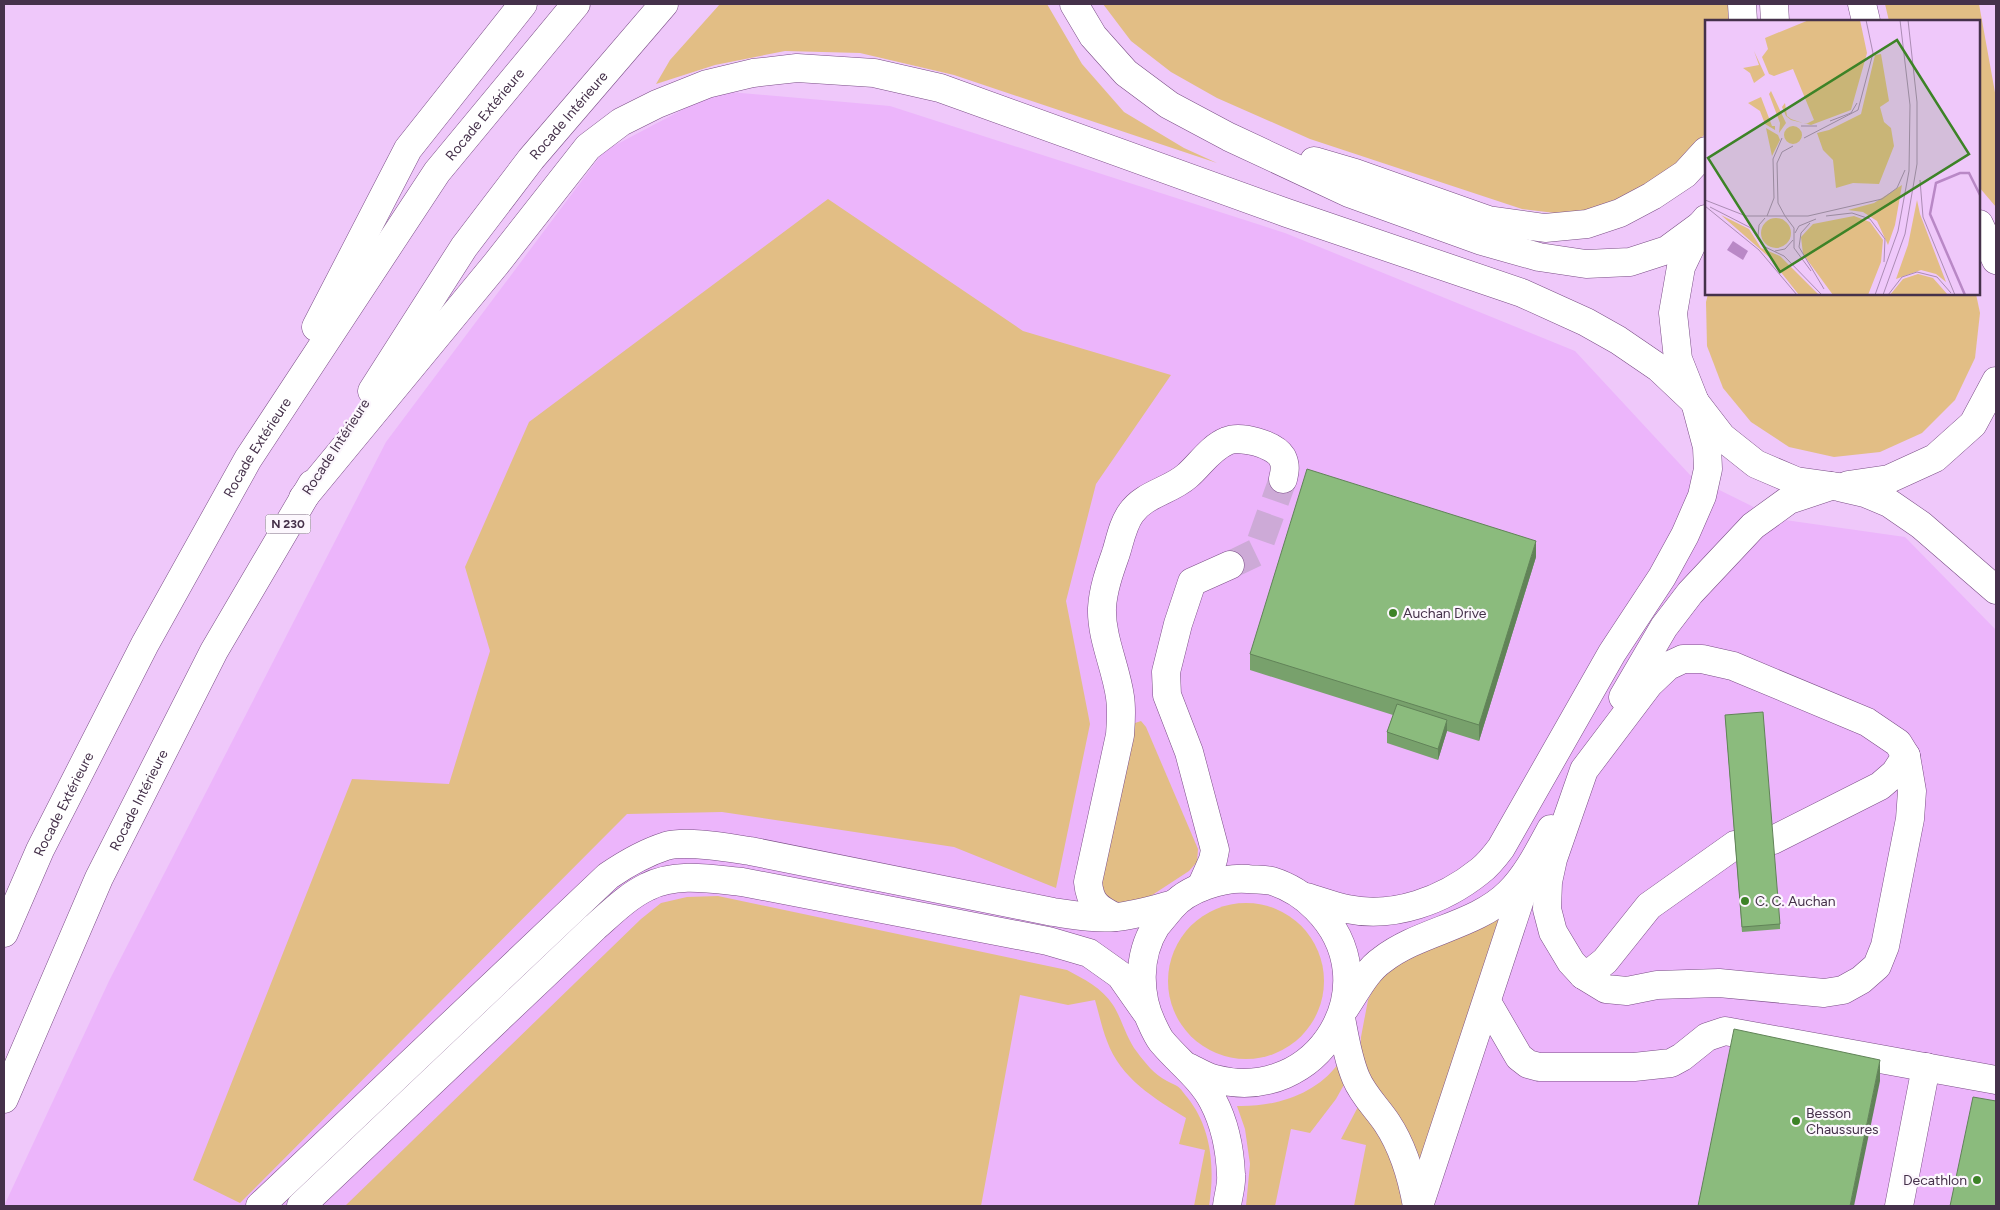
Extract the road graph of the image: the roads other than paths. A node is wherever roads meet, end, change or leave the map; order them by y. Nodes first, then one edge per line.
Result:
1 (523, 4) edge
2 (576, 4) edge
3 (664, 4) edge
4 (1074, 4) edge
5 (1742, 4) edge
6 (1774, 4) edge
7 (1862, 4) edge
8 (1743, 20) edge
9 (1775, 20) edge
10 (1866, 20) edge
11 (1230, 137) junction
12 (1705, 151) edge
13 (1704, 222) edge
14 (1980, 226) edge
15 (1996, 260) edge
16 (1996, 382) edge
17 (1695, 402) junction
18 (248, 458) junction
19 (1283, 479) tunnel mouth
20 (1835, 486) junction
21 (303, 498) junction
22 (1230, 565) tunnel mouth
23 (1996, 590) edge
24 (1906, 756) junction
25 (1584, 770) junction
26 (1530, 866) junction
27 (1201, 886) junction
28 (1304, 896) junction
29 (1174, 904) junction
30 (1115, 917) junction
31 (4, 933) edge
32 (1583, 975) junction
33 (1487, 1002) junction
34 (1146, 1012) junction
35 (1342, 1014) junction
36 (1186, 1066) junction
37 (1926, 1067) junction
38 (1996, 1080) edge
39 (4, 1099) edge
40 (260, 1206) edge
41 (301, 1206) edge
42 (1227, 1206) edge
43 (1418, 1206) edge
44 (1899, 1206) edge

1 - 18 main road
2 - 18 main road, Rocade Extérieure
3 - 21 main road, Rocade Intérieure / N 230
4 - 11 main road
5 - 8 main road
6 - 9 main road
7 - 10 main road
11 - 12 main road
11 - 13 main road
13 - 17 main road
14 - 15 main road
16 - 20 main road
17 - 20 main road
17 - 21 main road
17 - 28 main road
18 - 31 main road, Rocade Extérieure
19 - 30 main road
20 - 23 main road
20 - 25 main road
21 - 39 main road, Rocade Intérieure / N 230
22 - 27 main road
24 - 25 main road
24 - 32 main road
24 - 32 main road
25 - 26 main road
25 - 32 main road
26 - 33 main road
26 - 35 main road
27 - 28 main road
27 - 29 main road
28 - 35 main road
29 - 30 main road
29 - 34 main road
30 - 40 main road
33 - 37 main road
33 - 43 main road
34 - 36 main road
34 - 41 main road
35 - 36 main road
35 - 43 main road
36 - 42 main road
37 - 38 main road
37 - 44 main road

